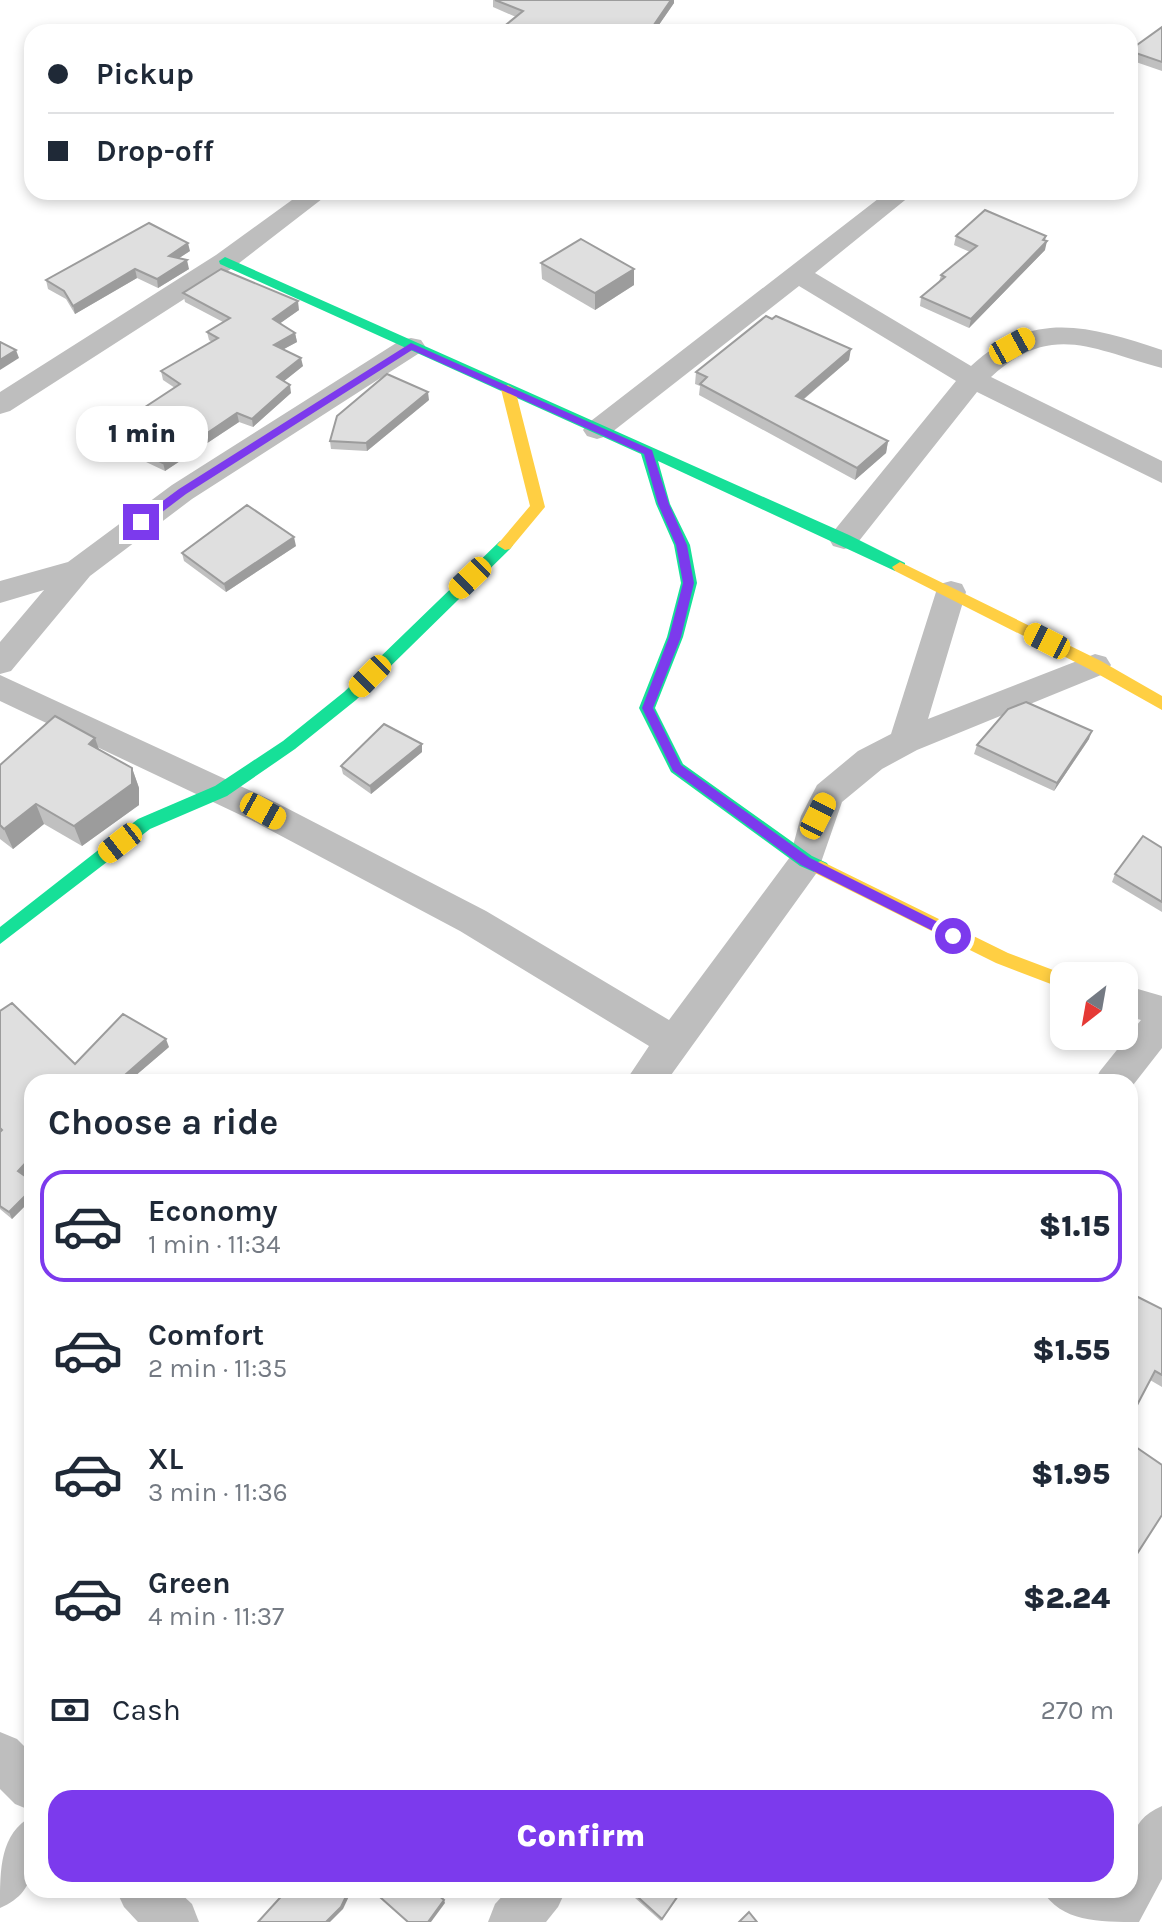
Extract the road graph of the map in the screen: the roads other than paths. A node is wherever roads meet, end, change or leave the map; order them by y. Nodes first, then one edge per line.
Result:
1 (308, 200) edge
2 (893, 200) edge
3 (225, 261) junction
4 (799, 275) junction
5 (411, 346) junction
6 (1162, 359) edge
7 (973, 379) junction
8 (508, 389) junction
9 (0, 405) edge
10 (597, 430) junction
11 (648, 452) junction
12 (1162, 473) edge
13 (844, 539) junction
14 (79, 569) junction
15 (0, 592) edge
16 (951, 592) junction
17 (0, 663) edge
18 (1095, 665) junction
19 (0, 687) edge
20 (1162, 704) edge
21 (905, 741) junction
22 (221, 791) junction
23 (806, 861) junction
24 (0, 937) edge
25 (1050, 977) edge
26 (1138, 1004) edge
27 (1162, 1011) edge
28 (1162, 1021) edge
29 (673, 1041) junction
30 (650, 1074) edge
31 (1119, 1074) edge
32 (0, 1756) edge
33 (24, 1779) edge
34 (1162, 1830) edge
35 (24, 1851) edge
36 (1138, 1872) edge
37 (0, 1883) edge
38 (534, 1898) edge
39 (1078, 1898) edge
40 (1124, 1898) edge
41 (513, 1922) edge
42 (1110, 1922) edge

1 - 3 street
2 - 4 street
3 - 5 street
3 - 9 street
4 - 7 street
4 - 10 street
5 - 8 street
5 - 14 street
6 - 7 street
7 - 12 street
7 - 13 street
8 - 10 street
8 - 22 street
10 - 11 street
11 - 13 street
11 - 23 street
13 - 16 street
14 - 15 street
14 - 17 street
16 - 18 street
16 - 21 street
18 - 20 street
18 - 21 street
19 - 22 street
21 - 23 street
22 - 24 street
22 - 29 street
23 - 25 street
23 - 29 street
26 - 27 street
28 - 31 street
29 - 30 street
32 - 33 street
34 - 36 street
35 - 37 street
38 - 41 street
39 - 42 street
40 - 42 street

